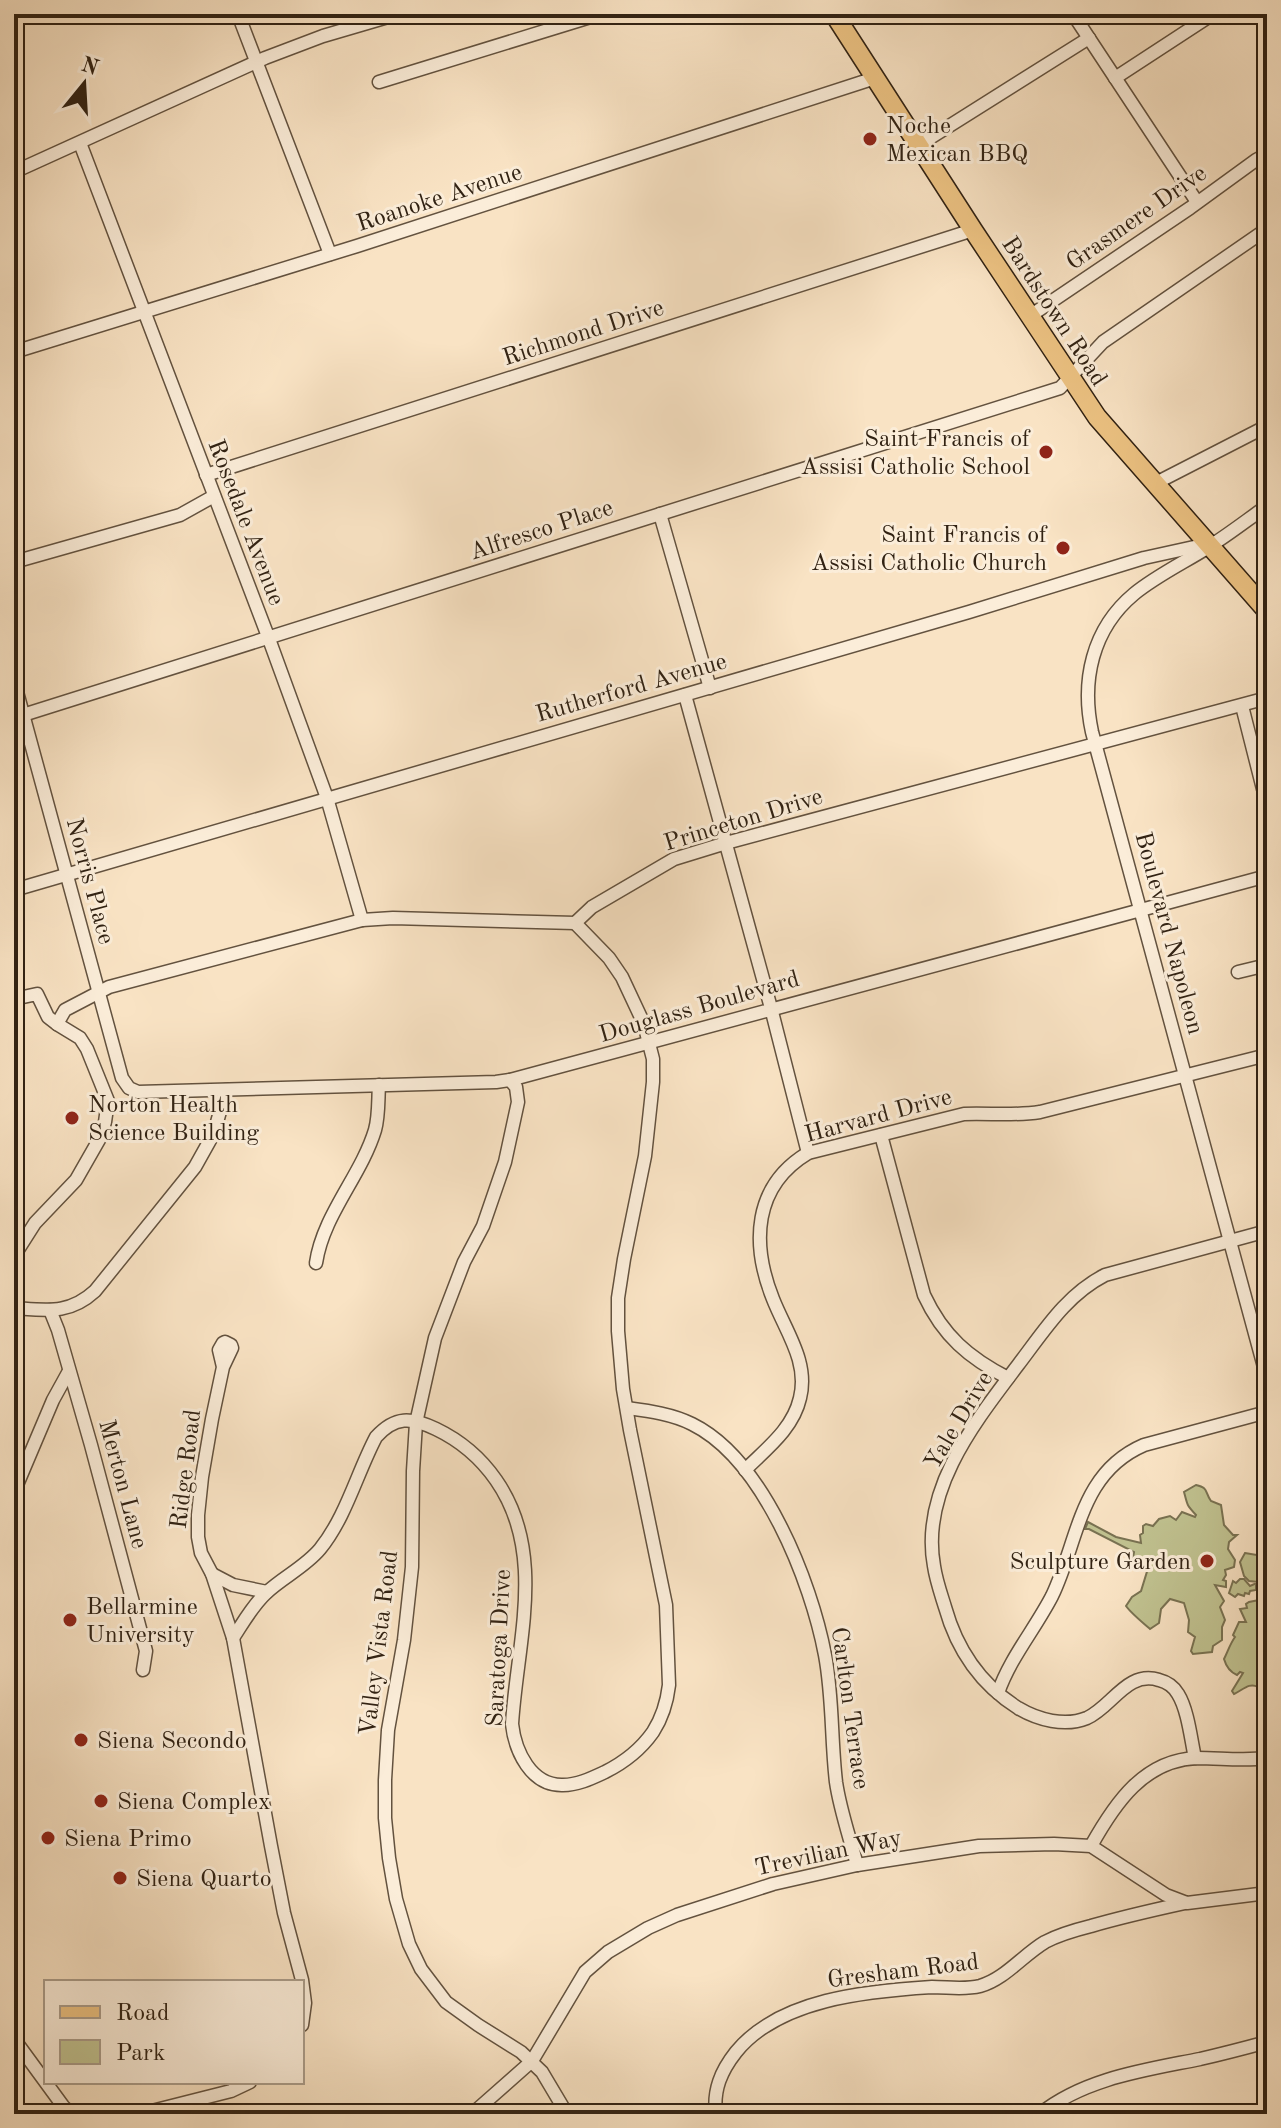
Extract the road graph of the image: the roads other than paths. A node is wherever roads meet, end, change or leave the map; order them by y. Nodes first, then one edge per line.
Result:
1 (238, 14) edge
2 (398, 14) edge
3 (600, 14) edge
4 (834, 14) edge
5 (1073, 14) edge
6 (1213, 14) edge
7 (1089, 38) junction
8 (256, 62) junction
9 (875, 78) junction
10 (1115, 78) junction
11 (379, 82) dead end
12 (80, 143) junction
13 (919, 145) junction
14 (1267, 154) edge
15 (14, 172) edge
16 (1197, 202) junction
17 (1267, 229) edge
18 (973, 230) junction
19 (330, 254) junction
20 (143, 311) junction
21 (1030, 316) junction
22 (14, 352) edge
23 (1070, 378) junction
24 (1267, 426) edge
25 (206, 475) junction
26 (1154, 484) junction
27 (214, 496) junction
28 (1267, 506) edge
29 (660, 514) junction
30 (1209, 547) junction
31 (14, 562) edge
32 (1267, 611) edge
33 (269, 639) junction
34 (14, 681) edge
35 (710, 688) junction
36 (685, 695) junction
37 (1267, 698) edge
38 (1242, 706) junction
39 (23, 715) junction
40 (1096, 745) junction
41 (1263, 789) dead end
42 (327, 798) junction
43 (726, 843) junction
44 (66, 874) junction
45 (1267, 876) edge
46 (14, 890) edge
47 (1140, 909) junction
48 (362, 920) junction
49 (575, 923) junction
50 (1267, 965) edge
51 (1238, 972) dead end
52 (99, 992) junction
53 (14, 999) edge
54 (771, 1008) junction
55 (57, 1024) junction
56 (650, 1044) junction
57 (1267, 1055) edge
58 (1186, 1076) junction
59 (510, 1080) junction
60 (379, 1085) junction
61 (132, 1089) joint
62 (226, 1090) junction
63 (881, 1135) junction
64 (808, 1153) junction
65 (1267, 1231) edge
66 (1230, 1241) junction
67 (14, 1256) edge
68 (316, 1263) dead end
69 (14, 1308) edge
70 (50, 1310) junction
71 (223, 1367) dead end
72 (69, 1371) junction
73 (1008, 1378) junction
74 (1267, 1378) edge
75 (627, 1408) junction
76 (1267, 1412) edge
77 (416, 1423) junction
78 (745, 1470) junction
79 (14, 1489) edge
80 (212, 1574) junction
81 (267, 1592) junction
82 (233, 1638) junction
83 (143, 1670) dead end
84 (998, 1693) junction
85 (1195, 1758) junction
86 (1267, 1758) edge
87 (1091, 1846) junction
88 (857, 1865) junction
89 (1267, 1893) edge
90 (1187, 1903) junction
91 (302, 1980) edge
92 (14, 2039) edge
93 (1267, 2042) edge
94 (532, 2061) junction
95 (44, 2081) edge
96 (46, 2084) edge
97 (246, 2084) edge
98 (71, 2114) edge
99 (140, 2114) edge
100 (472, 2114) edge
101 (567, 2114) edge
102 (716, 2114) edge
103 (1040, 2114) edge

1 - 8 street
2 - 8 street
3 - 11 street
4 - 9 main road, Bardstown Road
5 - 7 street
6 - 10 street
7 - 10 street
7 - 13 street
8 - 12 street
8 - 19 street
9 - 13 main road, Bardstown Road
9 - 19 street, Roanoke Avenue
10 - 16 street
12 - 15 street
12 - 20 street, Rosedale Avenue
13 - 18 main road, Bardstown Road
14 - 16 street, Grasmere Drive
16 - 21 street, Grasmere Drive
17 - 23 street
18 - 21 main road, Bardstown Road
18 - 25 street, Richmond Drive
19 - 20 street, Roanoke Avenue
20 - 22 street, Roanoke Avenue
20 - 25 street, Rosedale Avenue
21 - 23 main road, Bardstown Road
23 - 26 main road, Bardstown Road
23 - 29 street, Alfresco Place
24 - 26 street
25 - 27 street, Rosedale Avenue
26 - 30 main road, Bardstown Road
27 - 31 street
27 - 33 street, Rosedale Avenue
28 - 30 street, Boulevard Napoleon
29 - 33 street, Alfresco Place
29 - 35 street
30 - 32 main road, Bardstown Road
30 - 35 street, Rutherford Avenue
30 - 40 street, Boulevard Napoleon
33 - 39 street, Alfresco Place
33 - 42 street, Rosedale Avenue
34 - 39 street, Norris Place
35 - 36 street, Rutherford Avenue
36 - 42 street, Rutherford Avenue
36 - 43 street
37 - 38 street, Princeton Drive
38 - 40 street, Princeton Drive
38 - 41 street
39 - 44 street, Norris Place
40 - 43 street, Princeton Drive
40 - 47 street, Boulevard Napoleon
42 - 44 street, Rutherford Avenue
42 - 48 street, Rosedale Avenue
43 - 49 street, Princeton Drive
43 - 54 street
44 - 46 street, Rutherford Avenue
44 - 52 street, Norris Place
45 - 47 street, Douglass Boulevard
47 - 54 street, Douglass Boulevard
47 - 58 street, Boulevard Napoleon
48 - 49 street
48 - 52 street
49 - 56 street, Saratoga Drive
50 - 51 street
52 - 55 street
52 - 61 street, Norris Place
53 - 55 street
54 - 56 street, Douglass Boulevard
54 - 64 street
55 - 67 street
56 - 59 street, Douglass Boulevard
56 - 75 street, Saratoga Drive
57 - 58 street, Harvard Drive
58 - 63 street, Harvard Drive
58 - 66 street, Boulevard Napoleon
59 - 60 street, Douglass Boulevard
59 - 77 street, Valley Vista Road
60 - 62 street, Douglass Boulevard
60 - 68 street
61 - 62 street, Douglass Boulevard
62 - 70 street
63 - 64 street, Harvard Drive
63 - 73 street
64 - 78 street, Harvard Drive
65 - 66 street, Yale Drive
66 - 73 street, Yale Drive
66 - 74 street, Boulevard Napoleon
69 - 70 street
70 - 72 street, Merton Lane
71 - 80 street, Ridge Road
72 - 79 street
72 - 83 street, Merton Lane
73 - 84 street, Yale Drive
75 - 77 street, Saratoga Drive
75 - 78 street, Carlton Terrace
76 - 84 street
77 - 81 street
77 - 94 street, Valley Vista Road
78 - 88 street, Carlton Terrace
80 - 81 street
80 - 82 street, Ridge Road
81 - 82 street
82 - 91 street
84 - 85 street, Yale Drive
85 - 86 street
85 - 87 street
87 - 88 street, Trevilian Way
87 - 90 street
88 - 94 street, Trevilian Way
89 - 90 street
90 - 102 street, Gresham Road
92 - 95 street
93 - 103 street
94 - 100 street, Trevilian Way
94 - 101 street, Valley Vista Road
96 - 98 street
97 - 99 street

